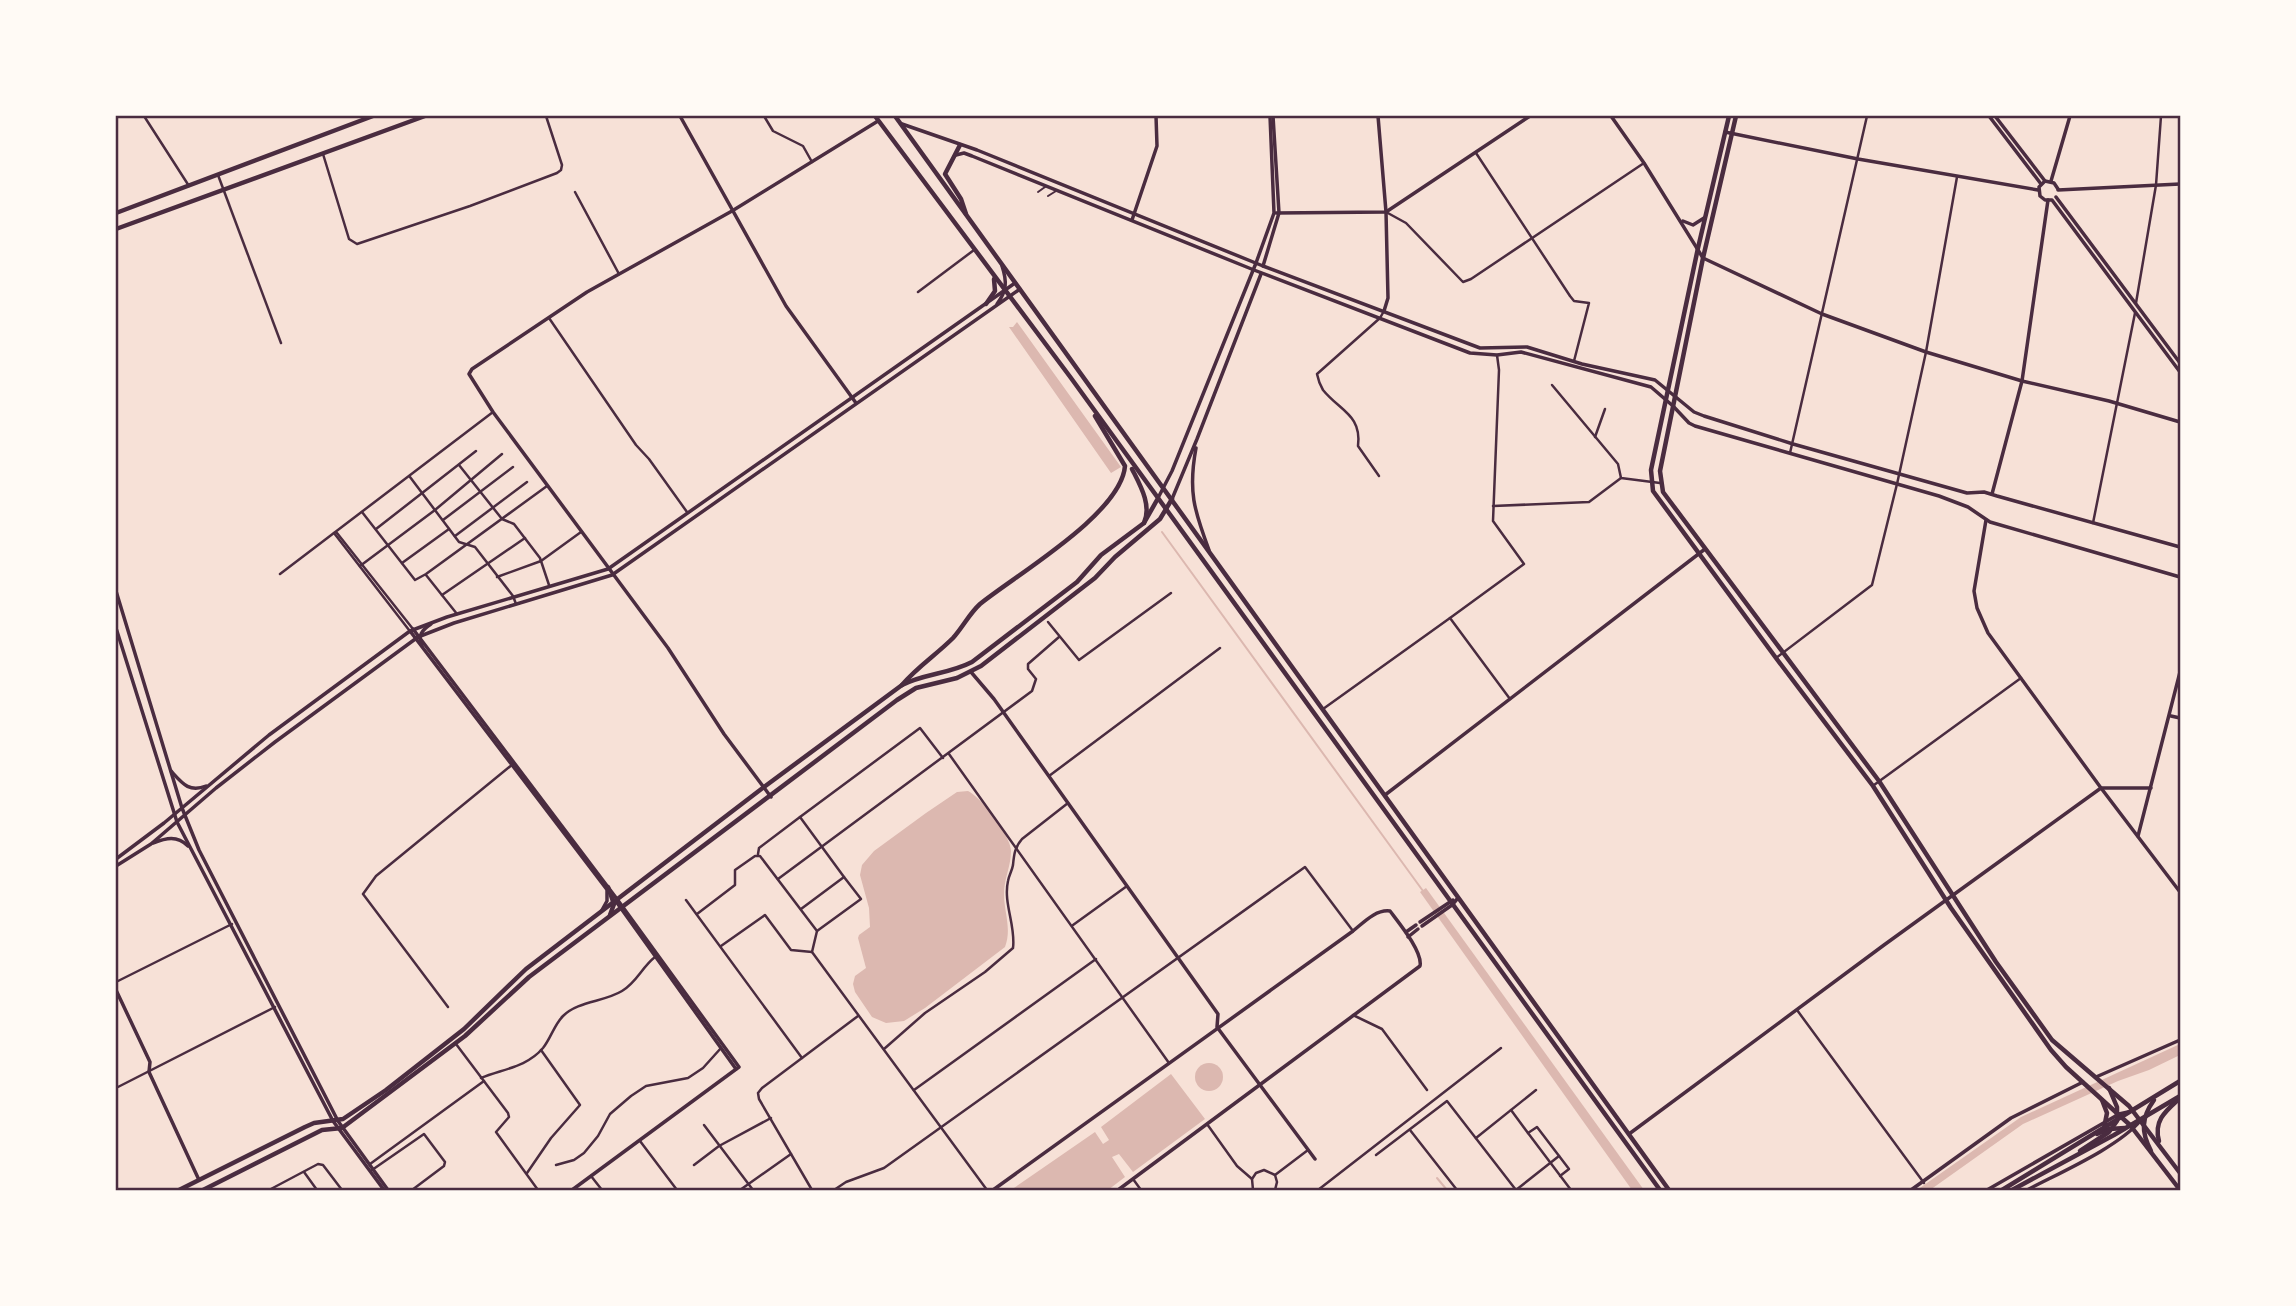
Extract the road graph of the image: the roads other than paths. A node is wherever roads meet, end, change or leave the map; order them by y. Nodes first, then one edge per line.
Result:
1 (144, 116) edge
2 (373, 116) edge
3 (425, 116) edge
4 (546, 116) edge
5 (680, 116) edge
6 (764, 116) edge
7 (895, 116) edge
8 (1156, 116) edge
9 (1272, 116) edge
10 (1378, 116) edge
11 (1530, 116) edge
12 (1611, 116) edge
13 (1729, 116) edge
14 (1736, 116) edge
15 (1867, 116) edge
16 (1989, 116) edge
17 (1995, 116) edge
18 (2070, 116) edge
19 (2161, 116) edge
20 (877, 118) edge
21 (901, 124) junction
22 (1725, 132) junction
23 (1732, 133) junction
24 (960, 145) junction
25 (1475, 152) junction
26 (323, 153) junction
27 (956, 155) junction
28 (1858, 159) junction
29 (812, 162) junction
30 (1644, 163) junction
31 (218, 175) junction
32 (1957, 177) junction
33 (2051, 181) junction
34 (2043, 183) junction
35 (2180, 184) edge
36 (2157, 185) junction
37 (189, 186) junction
38 (1045, 186) junction
39 (223, 189) junction
40 (2038, 190) junction
41 (2058, 190) junction
42 (1056, 191) junction
43 (575, 192) dead end
44 (1038, 192) dead end
45 (1048, 196) dead end
46 (2052, 199) junction
47 (732, 211) junction
48 (1385, 212) junction
49 (116, 213) edge
50 (1277, 213) junction
51 (966, 214) junction
52 (1134, 214) junction
53 (1705, 217) junction
54 (1681, 219) junction
55 (1132, 220) junction
56 (116, 229) edge
57 (1532, 238) junction
58 (1698, 248) junction
59 (976, 250) junction
60 (1703, 258) junction
61 (1256, 263) junction
62 (1002, 265) junction
63 (1263, 266) junction
64 (1254, 270) junction
65 (992, 272) junction
66 (1261, 273) junction
67 (619, 274) junction
68 (1015, 283) junction
69 (1020, 289) junction
70 (1005, 290) junction
71 (918, 292) dead end
72 (1010, 296) junction
73 (2137, 303) junction
74 (986, 304) junction
75 (990, 310) junction
76 (1384, 311) junction
77 (2135, 311) junction
78 (1822, 314) junction
79 (549, 318) junction
80 (1380, 318) junction
81 (281, 343) dead end
82 (1926, 352) junction
83 (1497, 355) junction
84 (1574, 360) junction
85 (2180, 363) edge
86 (2180, 372) edge
87 (2022, 381) junction
88 (1552, 385) dead end
89 (1668, 390) junction
90 (1676, 396) junction
91 (852, 397) junction
92 (1667, 400) junction
93 (856, 403) junction
94 (2116, 403) junction
95 (1673, 405) junction
96 (1092, 408) junction
97 (1605, 410) dead end
98 (494, 412) junction
99 (2180, 422) edge
100 (1595, 437) junction
101 (1198, 439) junction
102 (1793, 444) junction
103 (476, 451) dead end
104 (1790, 453) junction
105 (502, 454) dead end
106 (1126, 455) junction
107 (459, 465) junction
108 (513, 467) dead end
109 (1899, 474) junction
110 (409, 476) junction
111 (1379, 476) dead end
112 (470, 478) junction
113 (1621, 478) junction
114 (527, 482) dead end
115 (1651, 483) junction
116 (1660, 483) junction
117 (1897, 484) junction
118 (547, 486) junction
119 (1163, 488) junction
120 (480, 492) junction
121 (423, 494) junction
122 (1992, 494) junction
123 (1172, 499) junction
124 (1157, 500) junction
125 (1493, 506) junction
126 (493, 508) junction
127 (435, 510) junction
128 (1166, 511) junction
129 (362, 512) junction
130 (688, 513) junction
131 (502, 519) junction
132 (443, 520) junction
133 (1986, 520) junction
134 (1144, 523) junction
135 (2093, 523) junction
136 (376, 529) junction
137 (449, 529) junction
138 (335, 532) junction
139 (581, 532) junction
140 (455, 536) junction
141 (525, 538) junction
142 (387, 545) junction
143 (466, 545) junction
144 (2180, 547) edge
145 (1705, 549) junction
146 (1209, 551) junction
147 (1699, 554) junction
148 (541, 561) junction
149 (402, 563) junction
150 (361, 565) junction
151 (488, 565) junction
152 (608, 569) junction
153 (280, 574) dead end
154 (426, 575) junction
155 (612, 575) junction
156 (2180, 576) edge
157 (497, 577) junction
158 (549, 586) junction
159 (116, 591) edge
160 (1171, 593) dead end
161 (442, 595) junction
162 (513, 597) junction
163 (516, 604) junction
164 (457, 614) junction
165 (1450, 618) junction
166 (439, 619) junction
167 (1048, 622) dead end
168 (116, 628) edge
169 (411, 630) junction
170 (435, 630) junction
171 (418, 637) junction
172 (1059, 637) junction
173 (423, 645) junction
174 (1220, 648) dead end
175 (1783, 653) junction
176 (1776, 658) junction
177 (971, 672) junction
178 (2180, 672) edge
179 (2021, 678) junction
180 (902, 685) junction
181 (1510, 699) junction
182 (1323, 709) junction
183 (1004, 713) junction
184 (2171, 716) junction
185 (2180, 718) edge
186 (949, 754) junction
187 (943, 758) junction
188 (514, 764) junction
189 (169, 768) junction
190 (1049, 776) junction
191 (1879, 782) junction
192 (206, 786) junction
193 (1873, 786) junction
194 (764, 787) junction
195 (2101, 788) junction
196 (2151, 788) junction
197 (1384, 795) junction
198 (771, 797) junction
199 (1068, 803) junction
200 (182, 808) junction
201 (174, 815) junction
202 (185, 816) junction
203 (800, 817) junction
204 (177, 822) junction
205 (2138, 836) junction
206 (151, 844) junction
207 (1016, 846) junction
208 (822, 847) junction
209 (193, 853) junction
210 (758, 855) junction
211 (116, 859) edge
212 (116, 866) edge
213 (844, 877) junction
214 (778, 879) junction
215 (1127, 886) junction
216 (607, 888) junction
217 (2180, 891) edge
218 (1952, 895) junction
219 (1458, 898) junction
220 (615, 900) junction
221 (686, 900) dead end
222 (1946, 900) junction
223 (1451, 903) junction
224 (622, 908) junction
225 (801, 909) junction
226 (602, 911) junction
227 (697, 914) junction
228 (607, 919) junction
229 (233, 924) junction
230 (1072, 926) junction
231 (817, 931) junction
232 (1353, 931) junction
233 (1406, 935) junction
234 (721, 946) junction
235 (812, 952) junction
236 (657, 956) junction
237 (1178, 957) junction
238 (1096, 959) junction
239 (116, 982) edge
240 (116, 990) edge
241 (1122, 997) junction
242 (448, 1006) dead end
243 (276, 1007) junction
244 (1797, 1010) junction
245 (1353, 1015) junction
246 (859, 1016) junction
247 (1217, 1027) junction
248 (2180, 1040) edge
249 (455, 1043) junction
250 (722, 1047) junction
251 (1501, 1048) dead end
252 (884, 1049) junction
253 (541, 1050) junction
254 (802, 1058) junction
255 (1168, 1063) junction
256 (149, 1072) junction
257 (2097, 1078) junction
258 (482, 1080) junction
259 (2180, 1081) edge
260 (2084, 1084) junction
261 (1259, 1086) junction
262 (116, 1088) edge
263 (2109, 1088) junction
264 (914, 1090) junction
265 (1427, 1090) dead end
266 (1536, 1090) dead end
267 (2160, 1094) junction
268 (2100, 1096) junction
269 (2180, 1097) edge
270 (1511, 1110) junction
271 (2133, 1111) junction
272 (2120, 1115) junction
273 (771, 1118) junction
274 (2142, 1120) junction
275 (336, 1121) junction
276 (2107, 1121) junction
277 (2117, 1121) junction
278 (1207, 1124) junction
279 (704, 1125) dead end
280 (2130, 1127) junction
281 (941, 1128) junction
282 (340, 1129) junction
283 (2112, 1129) junction
284 (1410, 1130) junction
285 (1528, 1133) junction
286 (1629, 1134) junction
287 (2144, 1134) junction
288 (2095, 1135) junction
289 (1476, 1138) junction
290 (640, 1141) junction
291 (719, 1146) junction
292 (2162, 1148) junction
293 (1308, 1150) junction
294 (2151, 1152) junction
295 (791, 1154) junction
296 (1376, 1155) dead end
297 (1559, 1156) junction
298 (2074, 1156) junction
299 (1315, 1159) dead end
300 (1551, 1163) junction
301 (369, 1165) junction
302 (556, 1165) dead end
303 (694, 1165) dead end
304 (372, 1170) junction
305 (2040, 1171) junction
306 (304, 1172) junction
307 (2180, 1173) edge
308 (526, 1174) junction
309 (1275, 1175) junction
310 (591, 1176) junction
311 (1560, 1176) junction
312 (1252, 1179) junction
313 (199, 1180) junction
314 (1133, 1180) junction
315 (1924, 1182) junction
316 (749, 1184) junction
317 (203, 1190) edge
318 (2180, 1190) edge
319 (179, 1191) edge
320 (269, 1191) edge
321 (317, 1191) edge
322 (342, 1191) edge
323 (386, 1191) edge
324 (412, 1191) edge
325 (538, 1191) edge
326 (572, 1191) edge
327 (602, 1191) edge
328 (677, 1191) edge
329 (740, 1191) edge
330 (754, 1191) edge
331 (813, 1191) edge
332 (834, 1191) edge
333 (987, 1191) edge
334 (993, 1191) edge
335 (1118, 1191) edge
336 (1142, 1191) edge
337 (1253, 1191) edge
338 (1275, 1191) edge
339 (1318, 1191) edge
340 (1457, 1191) edge
341 (1516, 1191) edge
342 (1571, 1191) edge
343 (1660, 1191) edge
344 (1669, 1191) edge
345 (1912, 1191) edge
346 (1987, 1191) edge
347 (2001, 1191) edge
348 (2011, 1191) edge
349 (2027, 1191) edge

1 - 37 street
2 - 31 main road
3 - 26 main road
4 - 26 street
5 - 47 street
6 - 29 street
7 - 21 main road
8 - 52 street
9 - 50 street
10 - 48 street
11 - 25 street
12 - 30 street
13 - 22 main road
14 - 23 main road
15 - 28 street
16 - 34 street
17 - 34 street
18 - 33 street
19 - 36 street
20 - 29 street
20 - 59 main road
21 - 24 street
21 - 51 main road
22 - 23 street
22 - 53 main road
23 - 28 street
23 - 60 main road
24 - 27 main road
24 - 52 street
25 - 48 street
25 - 57 street
26 - 39 main road
27 - 38 street
27 - 51 main road
28 - 32 street
28 - 78 street
29 - 47 street
30 - 54 street
30 - 57 street
31 - 37 main road
31 - 39 street
32 - 40 street
32 - 82 street
33 - 34 street
33 - 41 street
34 - 40 street
35 - 36 street
36 - 41 street
36 - 73 street
37 - 49 main road
38 - 42 street
38 - 44 lane
39 - 56 main road
39 - 81 street
40 - 46 street
41 - 46 street
42 - 45 lane
42 - 55 street
43 - 67 street
46 - 73 street
46 - 77 street
46 - 87 street
47 - 67 street
47 - 91 street
48 - 50 street
48 - 57 street
48 - 76 street
50 - 61 street
50 - 63 street
51 - 62 main road
52 - 55 street
52 - 61 street
53 - 54 street
53 - 58 main road
54 - 58 street
55 - 64 street
57 - 84 street
58 - 60 street
58 - 89 main road
59 - 65 main road
59 - 71 street
60 - 78 street
60 - 90 main road
61 - 63 street
61 - 64 street
62 - 68 main road
62 - 70 street
63 - 66 street
63 - 76 street
64 - 66 street
64 - 119 street
65 - 70 main road
65 - 74 main road
66 - 80 street
66 - 101 street
67 - 79 street
68 - 69 main road
68 - 70 street
69 - 72 street
69 - 119 main road
70 - 72 main road
70 - 74 street
70 - 75 street
72 - 75 street
72 - 96 main road
73 - 77 street
73 - 85 street
74 - 91 street
75 - 93 street
76 - 80 street
76 - 84 street
77 - 86 street
77 - 94 street
78 - 82 street
78 - 102 street
79 - 98 street
79 - 130 street
80 - 83 street
80 - 111 street
82 - 87 street
82 - 109 street
83 - 92 street
83 - 125 street
84 - 89 street
87 - 94 street
87 - 122 street
88 - 100 street
89 - 90 street
89 - 92 main road
90 - 95 main road
90 - 102 street
91 - 93 street
91 - 130 street
92 - 95 street
92 - 115 main road
93 - 155 street
94 - 99 street
94 - 135 street
95 - 104 street
95 - 116 main road
96 - 106 main road
96 - 180 main road
97 - 100 street
98 - 110 street
98 - 118 street
100 - 113 street
101 - 123 street
101 - 146 street
102 - 104 street
102 - 109 street
103 - 107 street
104 - 117 street
105 - 112 street
106 - 124 main road
106 - 134 main road
107 - 112 street
107 - 121 street
108 - 120 street
109 - 117 street
109 - 122 street
110 - 121 street
110 - 129 street
112 - 120 street
112 - 127 street
113 - 115 street
113 - 125 street
114 - 126 street
115 - 116 street
115 - 147 main road
116 - 145 main road
117 - 133 street
117 - 175 street
118 - 131 street
118 - 139 street
119 - 123 main road
119 - 124 street
120 - 126 street
120 - 132 street
121 - 127 street
121 - 136 street
122 - 135 street
123 - 128 main road
123 - 146 main road
124 - 128 main road
124 - 134 main road
125 - 165 street
126 - 131 street
126 - 140 street
127 - 132 street
127 - 142 street
128 - 177 main road
128 - 223 main road
129 - 136 street
129 - 138 street
130 - 152 street
131 - 141 street
131 - 143 street
132 - 137 street
133 - 156 street
133 - 179 street
134 - 180 main road
135 - 144 street
136 - 142 street
137 - 140 street
137 - 149 street
138 - 150 street
138 - 153 street
139 - 148 street
139 - 152 street
140 - 143 street
141 - 148 street
141 - 151 street
142 - 149 street
142 - 150 street
143 - 151 street
143 - 154 street
145 - 147 street
145 - 175 main road
146 - 182 main road
147 - 176 main road
147 - 181 street
148 - 157 street
148 - 158 street
149 - 154 street
150 - 169 street
151 - 157 street
151 - 161 street
152 - 155 street
152 - 158 street
154 - 161 street
155 - 163 street
155 - 194 street
157 - 162 street
158 - 162 street
159 - 189 street
160 - 172 street
161 - 164 street
162 - 163 street
162 - 164 street
163 - 170 street
164 - 166 street
165 - 181 street
165 - 182 street
166 - 169 street
166 - 171 street
167 - 172 street
168 - 201 street
169 - 171 street
169 - 192 street
170 - 171 street
170 - 173 street
171 - 173 street
171 - 202 street
172 - 183 street
173 - 188 street
174 - 190 street
175 - 176 street
175 - 191 main road
176 - 193 main road
177 - 183 street
177 - 198 main road
178 - 184 street
179 - 191 street
179 - 195 street
180 - 194 main road
181 - 197 street
182 - 197 main road
183 - 186 street
183 - 190 street
184 - 185 street
184 - 196 street
186 - 187 street
186 - 207 street
187 - 203 street
187 - 208 street
188 - 216 street
188 - 242 street
189 - 192 street
189 - 200 street
190 - 199 street
191 - 193 street
191 - 218 main road
192 - 200 street
193 - 222 main road
194 - 198 street
194 - 220 main road
195 - 196 street
195 - 205 street
195 - 218 street
196 - 205 street
197 - 219 main road
198 - 224 main road
199 - 207 street
199 - 215 street
200 - 201 street
200 - 202 street
201 - 204 street
201 - 211 street
202 - 204 street
202 - 229 street
203 - 208 street
203 - 210 street
204 - 206 street
204 - 209 street
205 - 217 street
206 - 209 street
206 - 212 street
207 - 230 street
207 - 252 street
208 - 213 street
208 - 214 street
209 - 229 street
210 - 214 street
210 - 227 street
213 - 225 street
213 - 231 street
214 - 225 street
215 - 230 street
215 - 237 street
216 - 220 main road
216 - 226 street
218 - 222 street
218 - 257 main road
219 - 223 street
219 - 286 main road
220 - 224 street
220 - 226 main road
220 - 228 main road
221 - 227 street
222 - 244 street
222 - 260 main road
223 - 233 street
223 - 343 main road
224 - 228 main road
224 - 236 street
225 - 231 street
226 - 275 main road
227 - 234 street
228 - 249 main road
229 - 239 street
229 - 243 street
230 - 238 street
231 - 235 street
232 - 233 street
232 - 237 street
232 - 247 street
233 - 245 street
234 - 235 street
234 - 254 street
235 - 246 street
236 - 250 street
236 - 253 street
237 - 241 street
237 - 247 street
238 - 241 street
238 - 264 street
240 - 256 street
241 - 255 street
241 - 281 street
243 - 256 street
243 - 275 street
244 - 286 street
244 - 315 street
245 - 261 street
245 - 265 street
246 - 252 street
246 - 254 street
247 - 255 street
247 - 261 street
248 - 257 street
249 - 258 street
249 - 282 main road
250 - 290 street
250 - 302 street
251 - 339 street
252 - 264 street
253 - 258 street
253 - 308 street
254 - 273 street
255 - 334 street
256 - 262 street
256 - 313 street
257 - 263 main road
258 - 301 street
258 - 308 street
259 - 267 main road
260 - 268 main road
260 - 315 street
261 - 278 street
261 - 293 street
263 - 271 main road
263 - 272 main road
264 - 281 street
266 - 270 street
267 - 271 main road
267 - 274 main road
268 - 272 main road
268 - 276 main road
269 - 274 main road
269 - 292 main road
270 - 285 street
270 - 289 street
271 - 272 main road
271 - 274 main road
272 - 276 street
272 - 277 main road
272 - 280 main road
273 - 291 street
273 - 295 street
274 - 280 main road
274 - 287 main road
274 - 292 main road
275 - 282 street
275 - 313 main road
276 - 288 main road
276 - 346 street
277 - 283 main road
277 - 288 main road
278 - 312 street
278 - 314 street
279 - 291 street
280 - 283 main road
280 - 287 main road
280 - 294 main road
280 - 298 main road
280 - 349 street
281 - 332 street
281 - 333 street
282 - 301 street
282 - 317 main road
282 - 323 street
283 - 288 main road
283 - 298 main road
284 - 289 street
284 - 296 street
284 - 340 street
285 - 297 street
285 - 300 street
286 - 344 main road
287 - 292 main road
287 - 294 main road
288 - 305 main road
289 - 341 street
290 - 310 street
290 - 328 street
291 - 303 street
291 - 316 street
292 - 307 main road
293 - 299 street
293 - 309 street
294 - 318 main road
295 - 316 street
295 - 331 street
297 - 300 street
297 - 311 street
298 - 305 main road
300 - 311 street
300 - 341 street
301 - 304 street
304 - 323 street
304 - 324 street
305 - 347 main road
305 - 348 main road
306 - 320 street
306 - 321 street
306 - 322 street
308 - 325 street
309 - 312 street
309 - 338 street
310 - 326 street
310 - 327 street
311 - 342 street
312 - 337 street
313 - 319 main road
314 - 335 street
314 - 336 street
315 - 345 street
316 - 329 street
316 - 330 street

